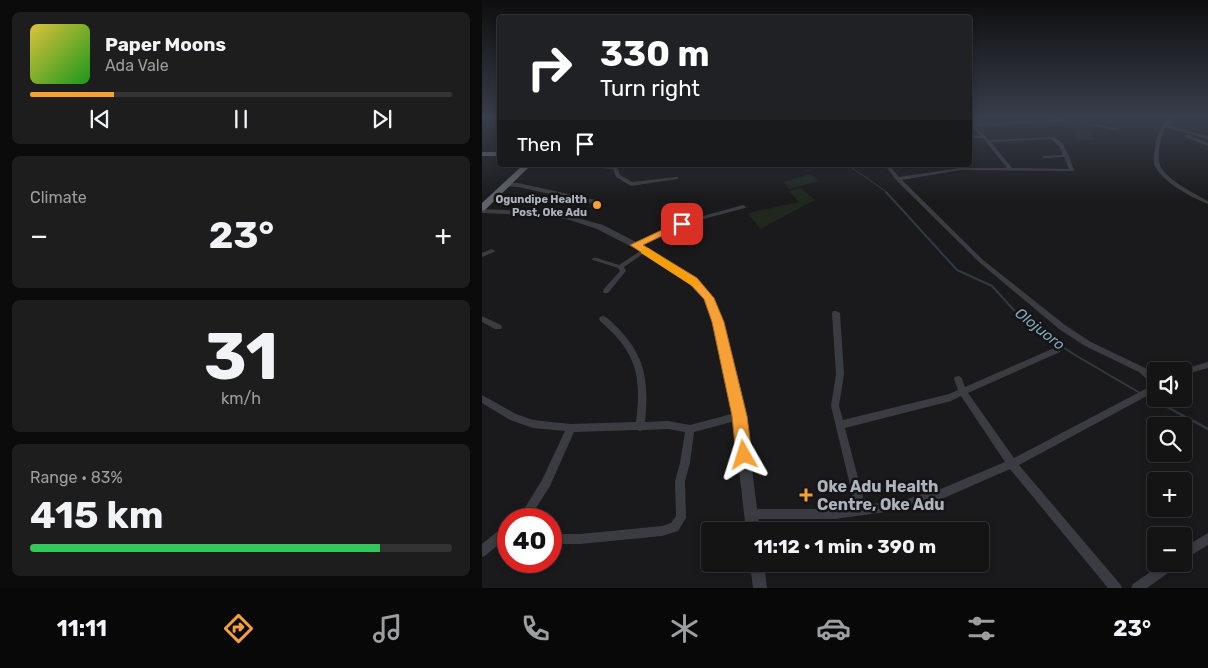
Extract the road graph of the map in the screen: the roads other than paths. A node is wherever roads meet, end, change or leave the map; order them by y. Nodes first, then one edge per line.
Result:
1 (992, 145) edge
2 (1061, 145) edge
3 (1157, 145) edge
4 (482, 155) edge
5 (497, 156) edge
6 (1067, 156) junction
7 (1044, 157) dead end
8 (520, 167) edge
9 (525, 167) edge
10 (604, 167) edge
11 (888, 167) edge
12 (1011, 170) junction
13 (677, 178) dead end
14 (898, 179) junction
15 (507, 185) junction
16 (596, 202) dead end
17 (482, 203) edge
18 (1208, 203) edge
19 (742, 207) dead end
20 (482, 210) edge
21 (636, 245) junction
22 (644, 250) junction
23 (492, 251) dead end
24 (482, 255) edge
25 (595, 259) dead end
26 (620, 267) junction
27 (606, 290) dead end
28 (836, 313) dead end
29 (482, 319) edge
30 (603, 319) dead end
31 (498, 327) dead end
32 (1057, 350) dead end
33 (1208, 365) edge
34 (1192, 369) edge
35 (1147, 377) edge
36 (958, 380) dead end
37 (1147, 391) edge
38 (963, 393) junction
39 (482, 399) edge
40 (739, 416) junction
41 (840, 425) junction
42 (640, 426) junction
43 (571, 428) junction
44 (690, 429) junction
45 (1012, 464) junction
46 (530, 508) edge
47 (861, 510) junction
48 (751, 514) junction
49 (752, 522) edge
50 (562, 538) edge
51 (1208, 538) edge
52 (497, 540) edge
53 (1192, 549) edge
54 (482, 551) edge
55 (758, 572) edge
56 (1160, 572) edge
57 (760, 588) edge
58 (1116, 588) edge
59 (1137, 588) edge

1 - 12 street
2 - 6 street
3 - 18 street
4 - 5 highway
6 - 7 street
6 - 12 street
8 - 17 highway
9 - 15 highway
10 - 13 street
11 - 14 street
12 - 14 street
14 - 35 street
15 - 16 street
15 - 20 highway
19 - 21 street
20 - 21 street
21 - 22 street
22 - 26 street
22 - 40 street
23 - 24 street
25 - 26 street
26 - 27 street
28 - 41 street
29 - 31 street
30 - 42 street
32 - 38 street
33 - 34 street
36 - 38 street
37 - 45 street
38 - 41 street
38 - 45 street
39 - 43 street
40 - 44 street
40 - 48 street
41 - 47 street
42 - 43 street
42 - 44 street
43 - 46 street
44 - 50 street
45 - 47 street
45 - 58 street
47 - 48 street
48 - 49 street
51 - 53 street
52 - 54 street
55 - 57 street
56 - 59 street

